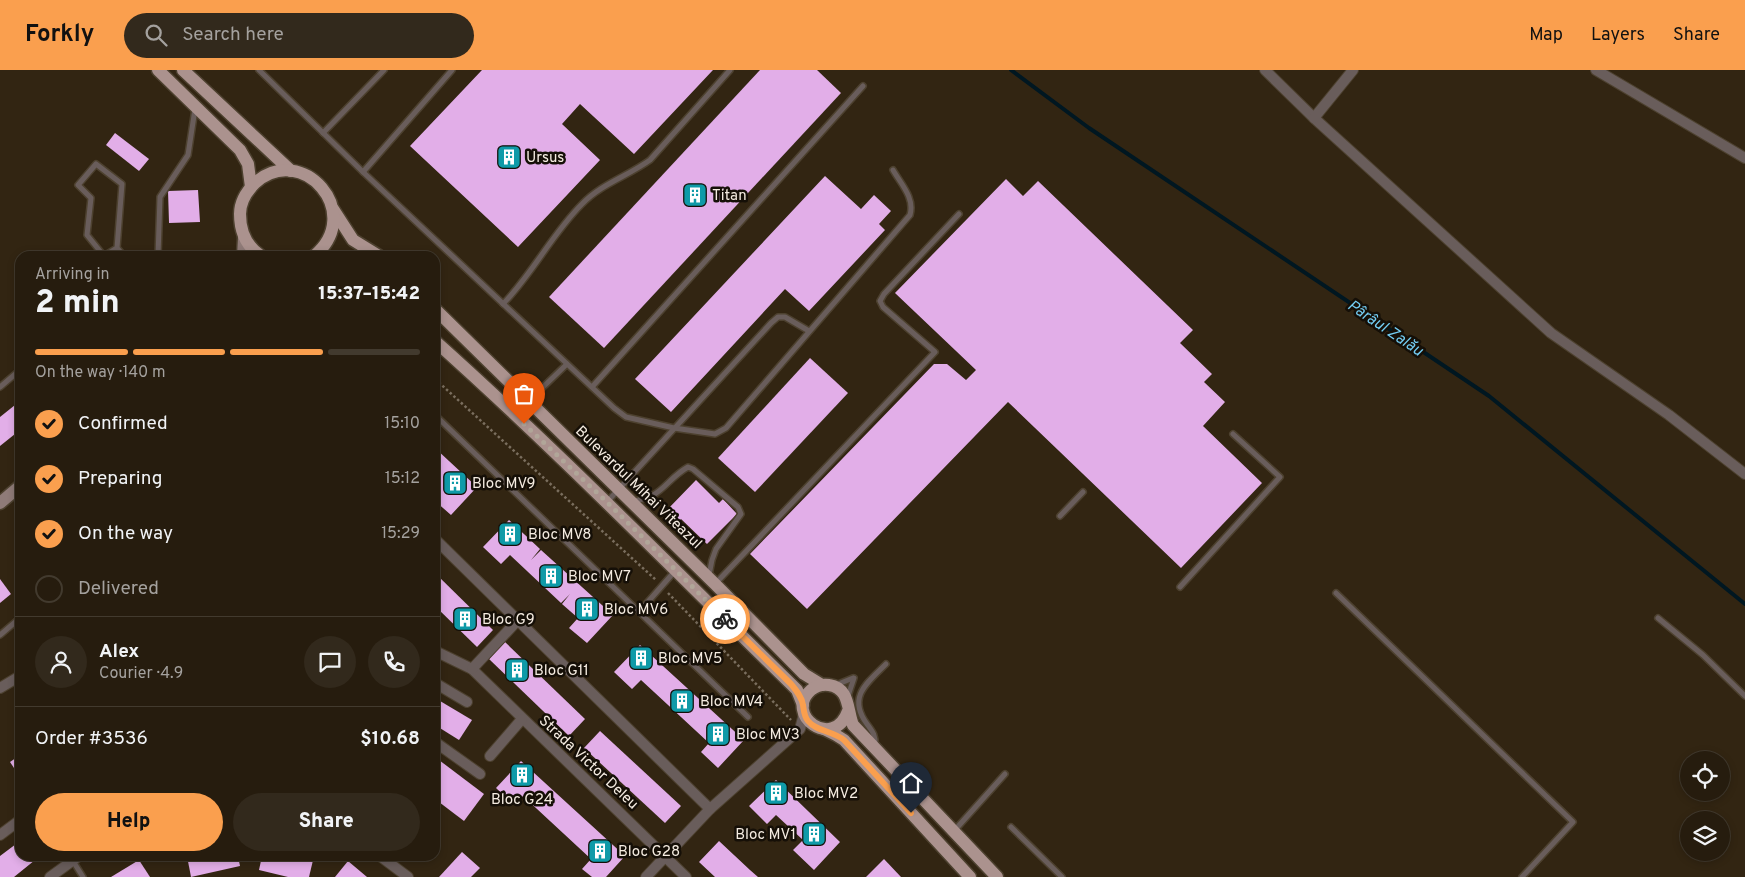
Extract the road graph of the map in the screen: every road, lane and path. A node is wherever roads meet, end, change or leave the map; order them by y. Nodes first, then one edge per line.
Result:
1 (158, 70) edge
2 (183, 70) edge
3 (259, 70) edge
4 (384, 70) edge
5 (452, 70) edge
6 (730, 70) edge
7 (1265, 70) edge
8 (1353, 70) edge
9 (1596, 70) edge
10 (863, 86) dead end
11 (195, 106) junction
12 (1314, 118) junction
13 (323, 133) junction
14 (1745, 158) edge
15 (893, 170) dead end
16 (291, 171) junction
17 (363, 172) junction
18 (251, 187) junction
19 (333, 209) junction
20 (959, 214) dead end
21 (244, 238) junction
22 (117, 248) junction
23 (100, 251) edge
24 (112, 251) edge
25 (120, 251) edge
26 (158, 251) edge
27 (243, 251) edge
28 (253, 251) edge
29 (320, 251) edge
30 (372, 251) edge
31 (503, 304) junction
32 (440, 314) edge
33 (809, 331) junction
34 (440, 346) edge
35 (567, 364) junction
36 (15, 374) edge
37 (440, 384) edge
38 (0, 387) edge
39 (592, 387) junction
40 (528, 400) junction
41 (515, 414) junction
42 (440, 420) edge
43 (674, 428) junction
44 (1233, 434) dead end
45 (1745, 474) edge
46 (619, 489) junction
47 (15, 490) edge
48 (1083, 492) dead end
49 (631, 501) junction
50 (607, 502) junction
51 (0, 503) edge
52 (1060, 516) dead end
53 (440, 543) edge
54 (675, 570) junction
55 (712, 581) junction
56 (662, 586) junction
57 (1180, 587) dead end
58 (1336, 593) dead end
59 (639, 612) junction
60 (1658, 618) dead end
61 (518, 620) junction
62 (15, 622) edge
63 (0, 635) edge
64 (440, 653) edge
65 (886, 664) dead end
66 (472, 669) junction
67 (15, 679) edge
68 (827, 685) junction
69 (440, 686) edge
70 (0, 688) edge
71 (1745, 696) edge
72 (467, 702) dead end
73 (848, 706) junction
74 (804, 710) junction
75 (748, 717) dead end
76 (522, 719) junction
77 (819, 728) junction
78 (800, 729) junction
79 (440, 746) edge
80 (874, 748) junction
81 (490, 756) dead end
82 (480, 774) dead end
83 (1005, 774) dead end
84 (710, 809) junction
85 (15, 824) edge
86 (1011, 827) dead end
87 (953, 832) junction
88 (0, 835) edge
89 (666, 856) junction
90 (73, 861) edge
91 (77, 861) edge
92 (386, 861) edge
93 (396, 861) edge
94 (982, 861) junction
95 (393, 866) junction
96 (969, 876) edge
97 (50, 877) edge
98 (83, 877) edge
99 (408, 877) edge
100 (646, 877) edge
101 (686, 877) edge
102 (996, 877) edge
103 (1062, 877) edge
104 (1522, 877) edge

1 - 11 main road
2 - 16 main road
3 - 13 lane
4 - 13 lane
5 - 17 lane
6 - 31 lane
7 - 12 street
8 - 12 street
9 - 14 street
10 - 39 lane
11 - 18 main road
11 - 26 lane
12 - 45 street
13 - 17 lane
15 - 33 lane
16 - 18 main road
16 - 19 main road
17 - 31 lane
18 - 21 main road
19 - 29 main road
19 - 30 main road
20 - 55 lane
21 - 27 street
21 - 28 main road
22 - 23 lane
22 - 24 lane
22 - 25 lane
31 - 35 lane
32 - 40 main road, Bulevardul Mihai Viteazul
33 - 43 lane
33 - 43 lane
34 - 41 main road
35 - 39 lane
35 - 40 lane
36 - 38 lane
37 - 56 path
39 - 43 lane
40 - 41 lane
40 - 46 main road, Bulevardul Mihai Viteazul
41 - 50 main road
42 - 59 lane
43 - 46 lane
44 - 57 lane
46 - 49 main road, Bulevardul Mihai Viteazul
46 - 50 lane
47 - 51 street
48 - 52 lane
49 - 55 main road, Bulevardul Mihai Viteazul
49 - 55 lane
50 - 54 main road
53 - 61 street
54 - 56 lane
54 - 74 main road
55 - 68 main road, Bulevardul Mihai Viteazul
56 - 59 lane
56 - 78 path
58 - 104 lane
59 - 75 lane
60 - 71 lane
61 - 66 street
61 - 84 street
62 - 63 lane
64 - 66 street, Strada Victor Deleu
65 - 80 lane
66 - 76 street, Strada Victor Deleu
67 - 70 street
68 - 73 main road, Bulevardul Mihai Viteazul
68 - 73 lane
68 - 74 main road
69 - 72 street
73 - 77 main road
73 - 80 main road, Bulevardul Mihai Viteazul
74 - 77 main road
74 - 78 street
76 - 81 street
76 - 89 street, Strada Victor Deleu
77 - 78 street
77 - 96 main road
78 - 84 street
79 - 82 street
80 - 87 main road, Bulevardul Mihai Viteazul
83 - 87 lane
84 - 89 street
85 - 88 street
86 - 103 lane
87 - 94 main road, Bulevardul Mihai Viteazul
89 - 100 street
89 - 101 street, Strada Victor Deleu
90 - 97 street
91 - 98 lane
92 - 95 street
93 - 95 street
94 - 96 main road
94 - 102 main road, Bulevardul Mihai Viteazul
95 - 99 street

